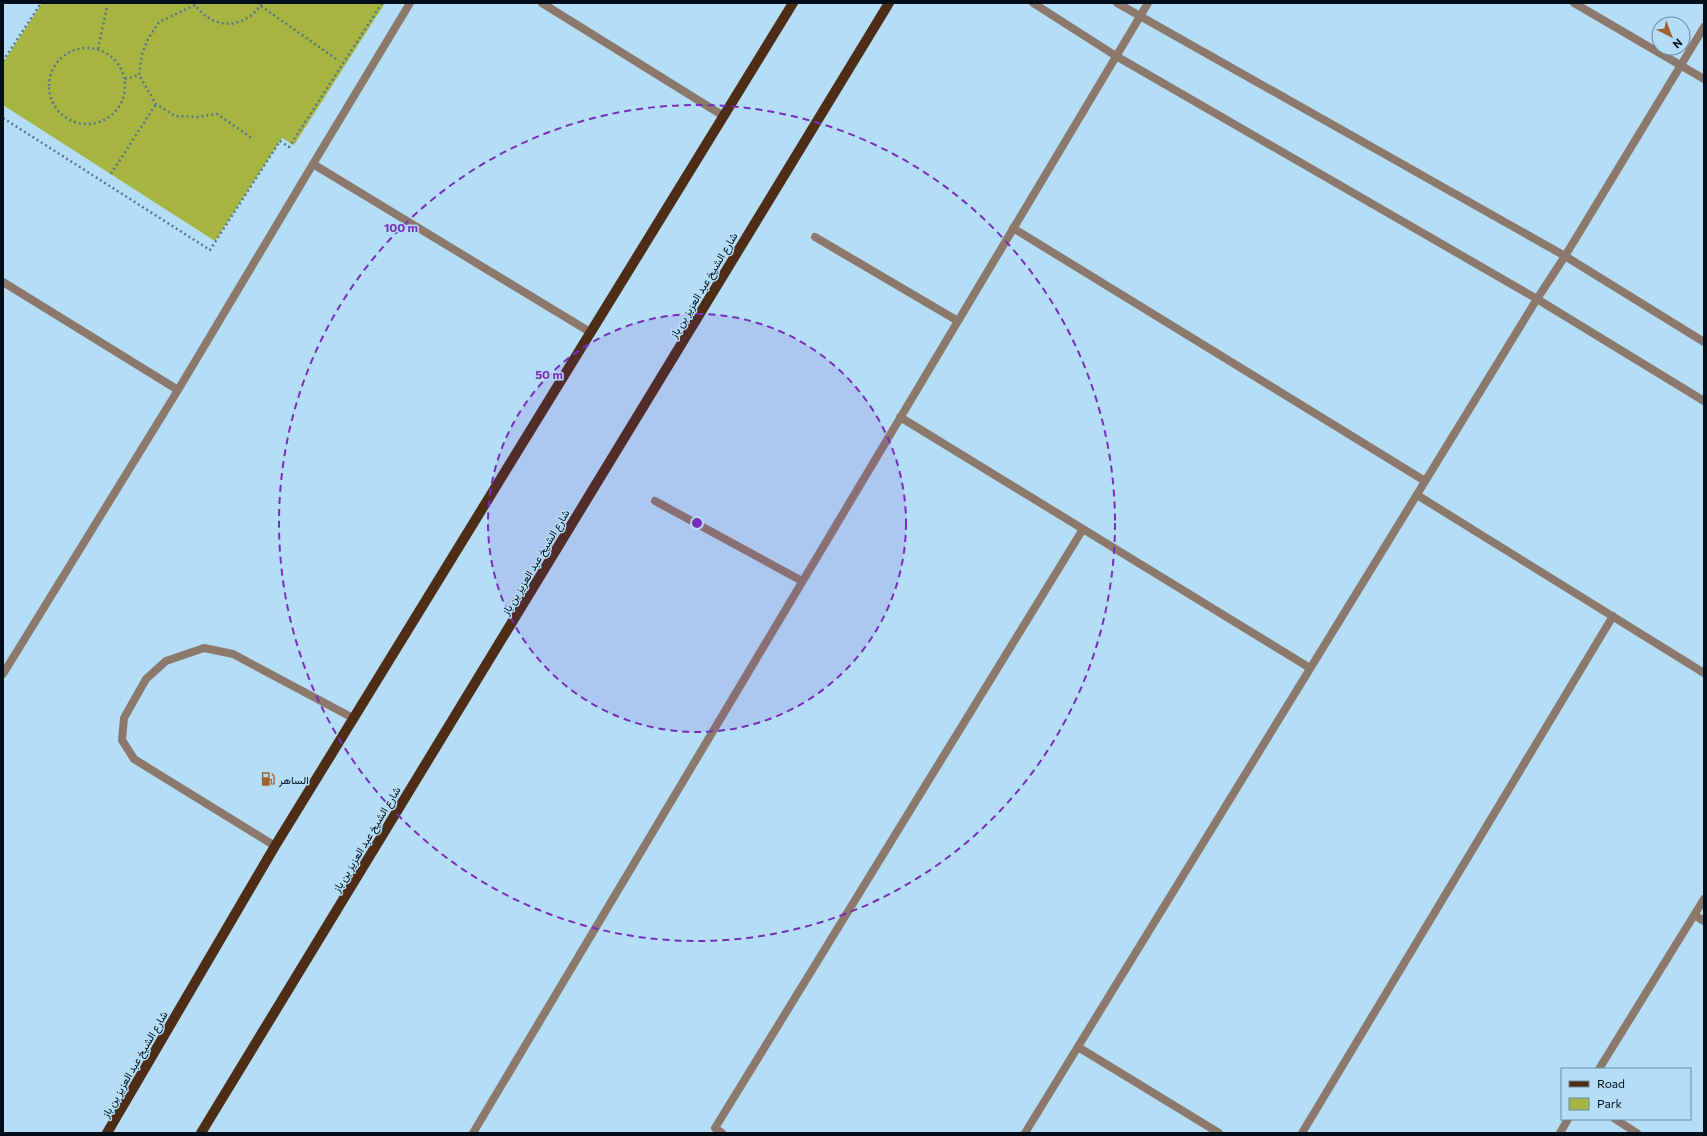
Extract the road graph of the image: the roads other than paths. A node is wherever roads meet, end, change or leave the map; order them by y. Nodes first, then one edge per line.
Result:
1 (410, 3) edge
2 (542, 3) edge
3 (793, 3) edge
4 (889, 3) edge
5 (1033, 3) edge
6 (1117, 3) edge
7 (1148, 3) edge
8 (1574, 3) edge
9 (1139, 16) junction
10 (1704, 27) edge
11 (1116, 56) junction
12 (1681, 65) junction
13 (1704, 79) edge
14 (722, 115) junction
15 (314, 164) junction
16 (1013, 228) junction
17 (815, 237) dead end
18 (1565, 256) junction
19 (3, 282) edge
20 (1537, 299) junction
21 (958, 321) junction
22 (590, 332) junction
23 (1704, 342) edge
24 (178, 390) junction
25 (1704, 401) edge
26 (900, 417) junction
27 (1426, 481) junction
28 (1417, 495) junction
29 (655, 502) dead end
30 (1083, 529) junction
31 (802, 581) junction
32 (1612, 616) junction
33 (1310, 668) junction
34 (1704, 672) edge
35 (3, 674) edge
36 (353, 718) junction
37 (275, 846) junction
38 (1704, 899) edge
39 (1694, 915) junction
40 (1704, 921) edge
41 (1078, 1047) junction
42 (1600, 1068) edge
43 (1567, 1120) edge
44 (1617, 1120) edge
45 (107, 1133) edge
46 (201, 1133) edge
47 (473, 1133) edge
48 (722, 1133) edge
49 (1025, 1133) edge
50 (1220, 1133) edge
51 (1302, 1133) edge
52 (1560, 1133) edge
53 (1637, 1133) edge

1 - 15 street
2 - 14 street
3 - 14 main road, شارع الشيخ عبد العزيز بن باز
4 - 46 main road, شارع الشيخ عبد العزيز بن باز
5 - 11 street
6 - 9 street
7 - 9 street
8 - 12 street
9 - 11 street
9 - 18 street
10 - 12 street
11 - 16 street
11 - 20 street
12 - 13 street
12 - 18 street
14 - 22 main road, شارع الشيخ عبد العزيز بن باز
15 - 22 street
15 - 24 street
16 - 21 street
16 - 27 street
17 - 21 street
18 - 20 street
18 - 23 street
19 - 24 street
20 - 25 street
20 - 27 street
21 - 26 street
22 - 36 main road, شارع الشيخ عبد العزيز بن باز
24 - 35 street
26 - 30 street
26 - 31 street
27 - 28 street
28 - 32 street
28 - 33 street
29 - 31 street
30 - 33 street
30 - 48 street
31 - 47 street
32 - 34 street
32 - 51 street
33 - 41 street
36 - 37 main road, شارع الشيخ عبد العزيز بن باز
36 - 37 street
37 - 45 main road, شارع الشيخ عبد العزيز بن باز
38 - 39 street
39 - 40 street
39 - 42 street
41 - 49 street
41 - 50 street
43 - 52 street
44 - 53 street

